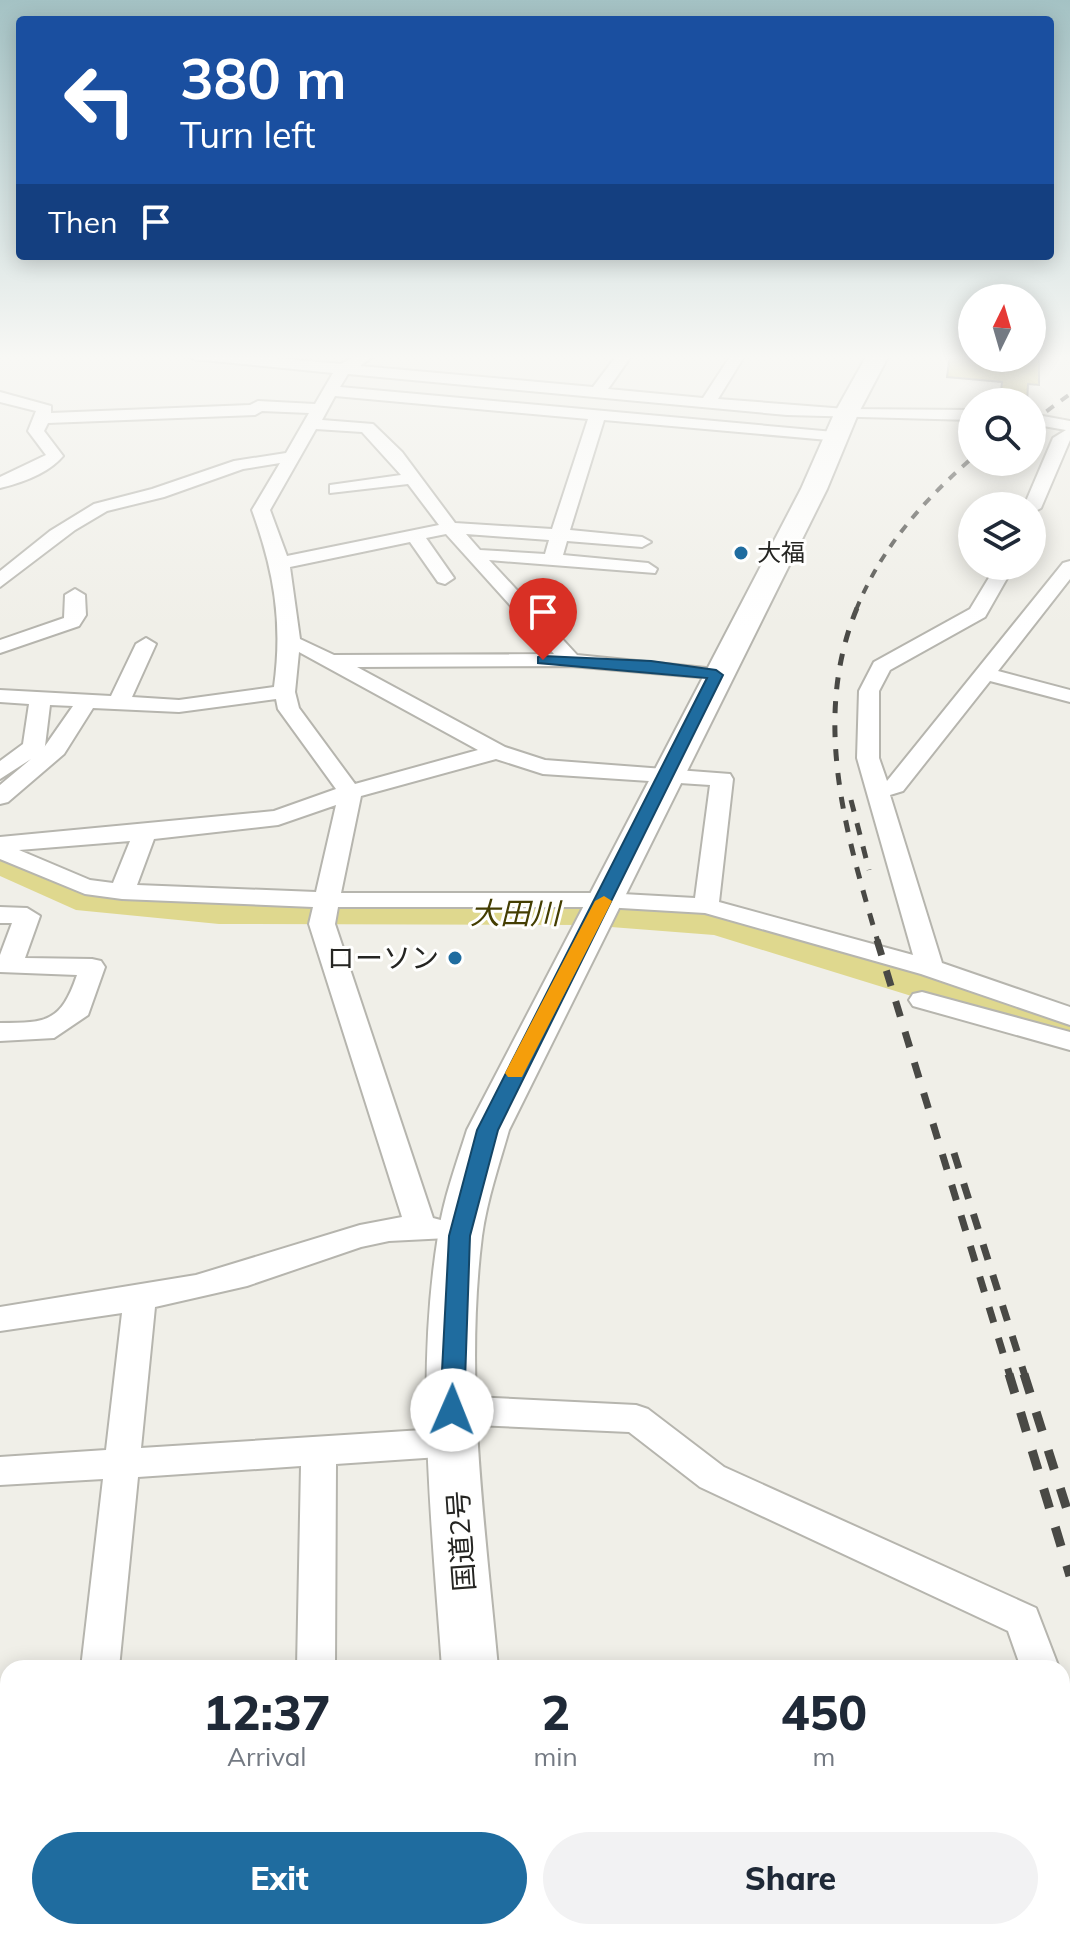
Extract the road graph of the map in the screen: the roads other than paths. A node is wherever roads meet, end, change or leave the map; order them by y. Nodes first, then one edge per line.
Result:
1 (47, 446) edge
2 (300, 446) edge
3 (384, 446) edge
4 (588, 446) edge
5 (837, 446) edge
6 (843, 446) edge
7 (1058, 446) edge
8 (293, 458) junction
9 (21, 464) junction
10 (0, 465) edge
11 (0, 474) edge
12 (413, 478) junction
13 (0, 483) edge
14 (336, 489) dead end
15 (814, 489) junction
16 (1039, 492) edge
17 (450, 528) junction
18 (414, 535) junction
19 (642, 542) dead end
20 (556, 547) junction
21 (477, 557) junction
22 (653, 562) dead end
23 (280, 563) junction
24 (1070, 567) edge
25 (445, 578) dead end
26 (997, 580) edge
27 (0, 581) edge
28 (75, 595) dead end
29 (290, 643) junction
30 (146, 644) dead end
31 (0, 647) edge
32 (571, 660) junction
33 (331, 661) junction
34 (986, 674) junction
35 (716, 675) junction
36 (284, 692) junction
37 (0, 696) edge
38 (1070, 696) edge
39 (40, 699) junction
40 (87, 701) junction
41 (118, 704) junction
42 (497, 752) junction
43 (0, 772) edge
44 (668, 774) junction
45 (878, 791) junction
46 (350, 792) junction
47 (0, 797) edge
48 (145, 833) junction
49 (0, 844) edge
50 (0, 850) edge
51 (122, 892) junction
52 (328, 900) junction
53 (604, 900) junction
54 (706, 906) junction
55 (0, 915) edge
56 (4, 966) edge
57 (930, 968) junction
58 (922, 1000) dead end
59 (1033, 1004) junction
60 (1070, 1007) edge
61 (1070, 1016) edge
62 (0, 1032) edge
63 (1070, 1041) edge
64 (420, 1225) junction
65 (460, 1236) junction
66 (140, 1299) junction
67 (0, 1319) edge
68 (453, 1426) junction
69 (319, 1450) junction
70 (120, 1462) junction
71 (0, 1471) edge
72 (101, 1660) edge
73 (316, 1660) edge
74 (469, 1660) edge
75 (1037, 1660) edge

1 - 9 street
2 - 8 street
3 - 12 street
4 - 20 street
5 - 15 highway, 国道2号
6 - 15 highway, 国道2号
7 - 16 street
8 - 23 street
8 - 27 street
9 - 10 street
9 - 11 street
9 - 13 street
12 - 14 street
12 - 17 street
15 - 35 highway, 国道2号
17 - 18 street
17 - 20 street
17 - 21 street
18 - 23 street
18 - 25 street
19 - 20 street
20 - 21 street
20 - 22 street
21 - 32 street
23 - 29 street
24 - 34 street
26 - 45 street
28 - 31 street
29 - 33 street
29 - 36 street
30 - 41 street
32 - 33 street
32 - 35 street
33 - 42 street
34 - 38 street
34 - 45 street
35 - 44 highway, 国道2号
36 - 41 street
36 - 46 street
37 - 39 street
39 - 40 street
39 - 43 street
40 - 41 street
40 - 47 street
42 - 44 street
42 - 46 street
44 - 53 highway, 国道2号
44 - 54 street
45 - 57 street
46 - 48 street
46 - 52 street
48 - 49 street
48 - 51 street
50 - 51 street
51 - 52 street
52 - 53 street
52 - 64 street
53 - 54 street
53 - 65 highway, 国道2号
54 - 57 street
55 - 56 street
56 - 62 street
57 - 59 street
58 - 63 street
59 - 60 street
59 - 61 street
64 - 65 street
64 - 66 street
65 - 68 highway, 国道2号
66 - 67 street
66 - 70 street
68 - 69 street
68 - 74 highway, 国道2号
68 - 75 street
69 - 70 street
69 - 73 street
70 - 71 street
70 - 72 street

